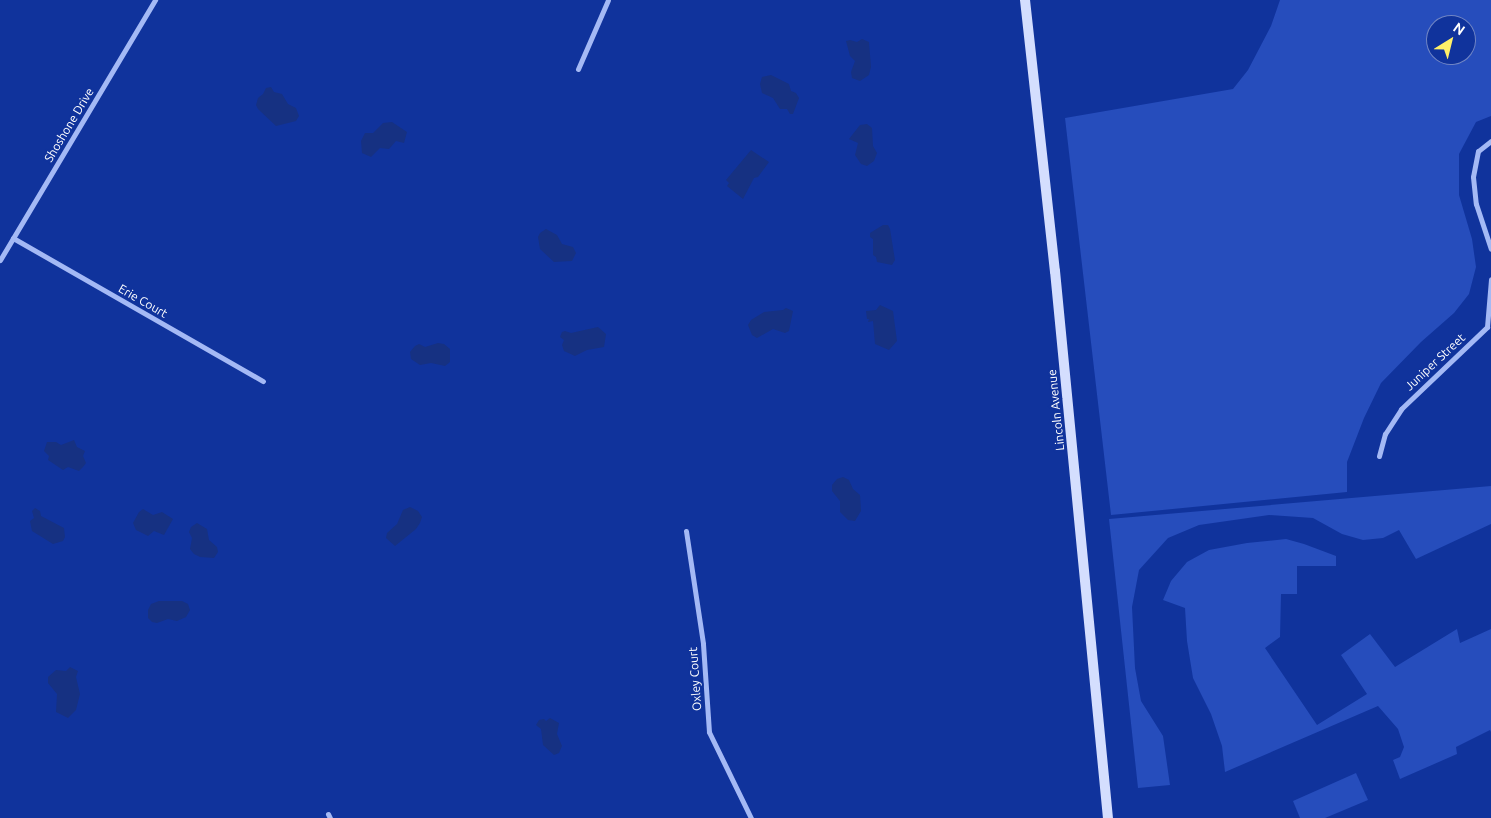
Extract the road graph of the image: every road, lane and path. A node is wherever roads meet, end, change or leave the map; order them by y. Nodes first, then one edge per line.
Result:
1 (155, 0) edge
2 (608, 0) edge
3 (1025, 0) edge
4 (578, 69) dead end
5 (1491, 141) edge
6 (13, 238) junction
7 (1491, 249) edge
8 (0, 260) edge
9 (1491, 279) edge
10 (263, 381) dead end
11 (1379, 456) dead end
12 (686, 531) dead end
13 (751, 818) edge
14 (1108, 818) edge

1 - 6 street, Shoshone Drive
2 - 4 street
3 - 14 street, Lincoln Avenue
5 - 7 street
6 - 8 street, Shoshone Drive
6 - 10 street, Erie Court
9 - 11 street, Juniper Street
12 - 13 street, Oxley Court

